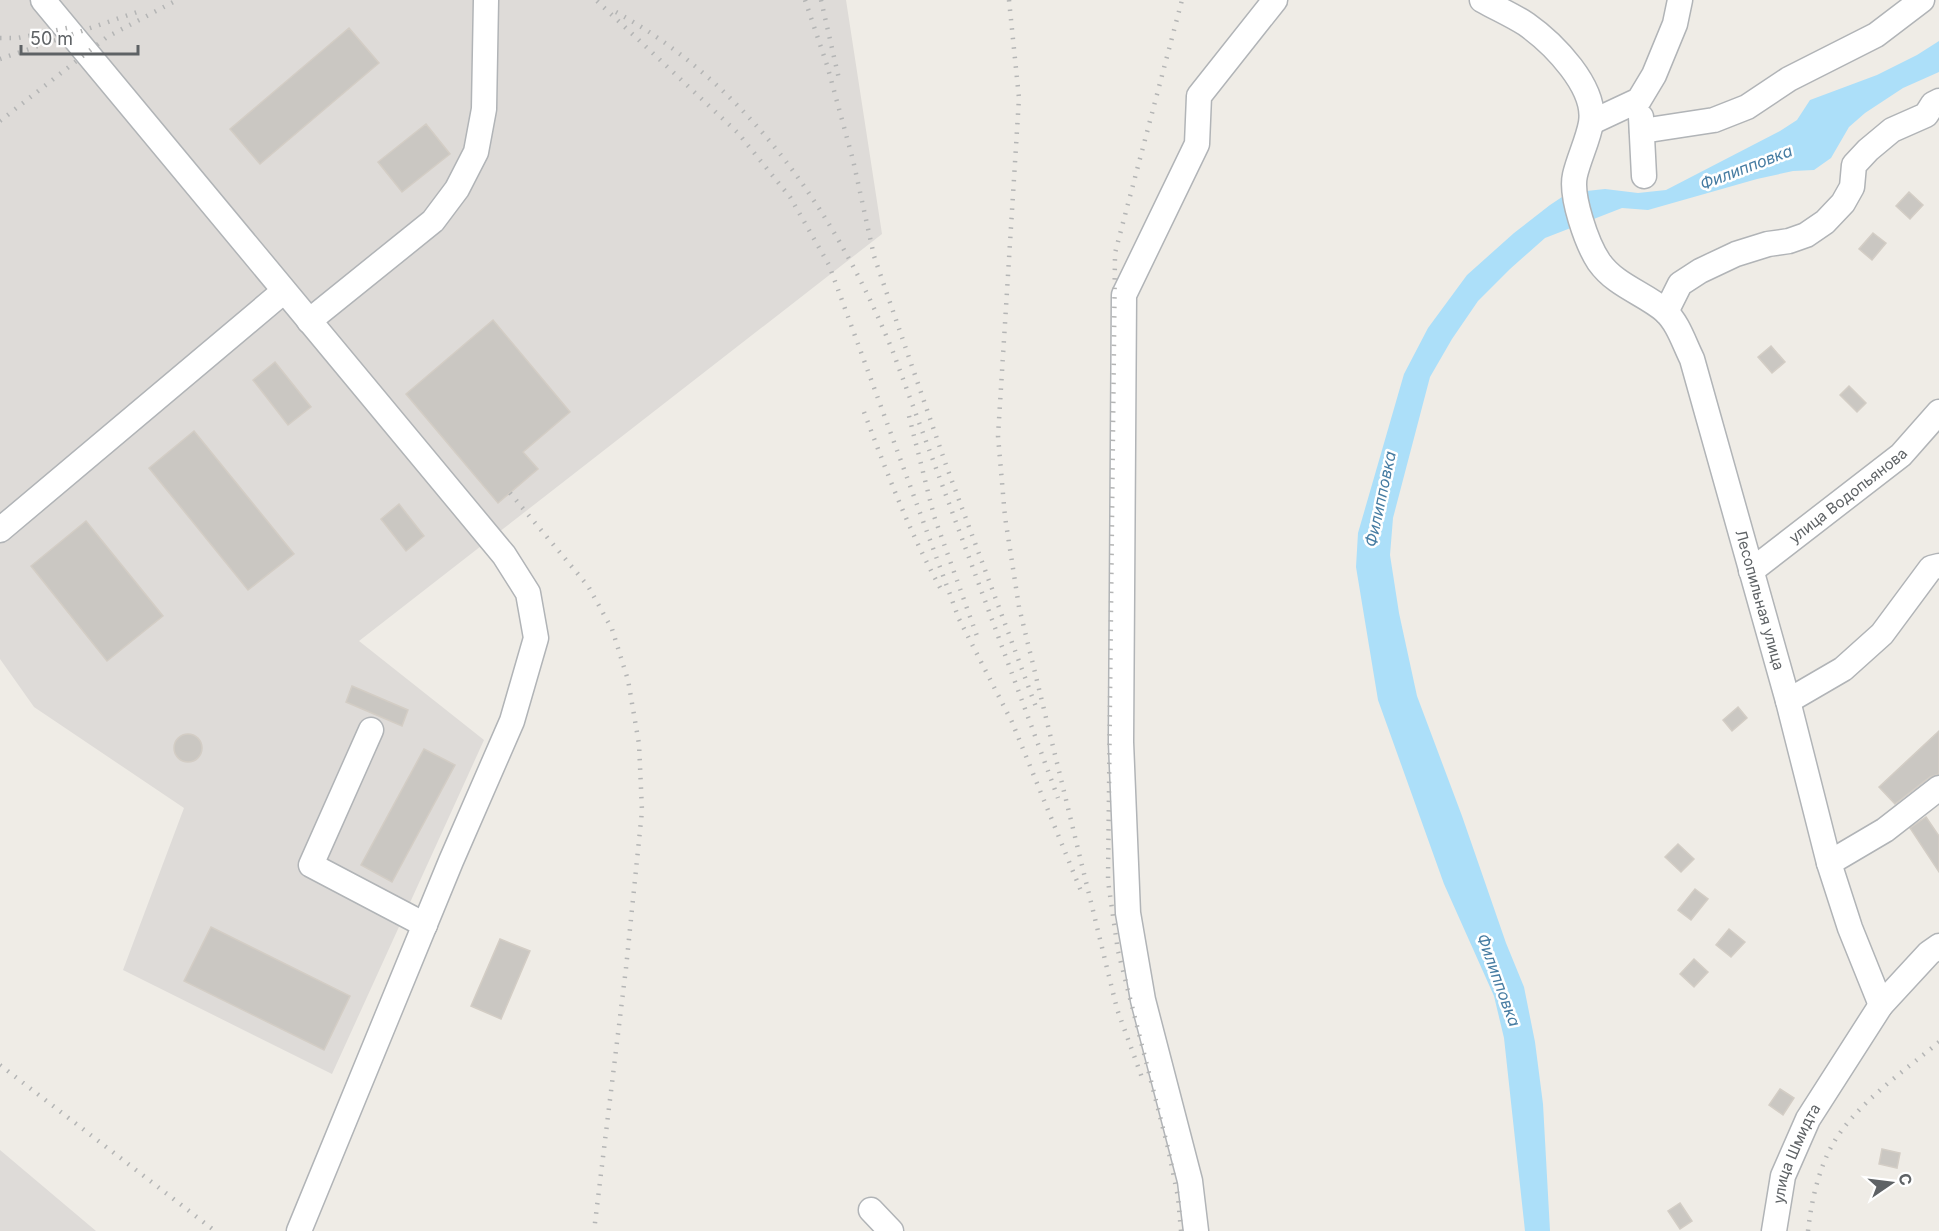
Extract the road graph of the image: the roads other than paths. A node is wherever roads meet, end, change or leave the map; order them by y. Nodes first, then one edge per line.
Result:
1 (43, 0) edge
2 (486, 0) edge
3 (1275, 0) edge
4 (1482, 0) edge
5 (1680, 0) edge
6 (1922, 0) edge
7 (1639, 100) junction
8 (1939, 101) edge
9 (1592, 122) junction
10 (1642, 131) junction
11 (1644, 176) dead end
12 (284, 291) junction
13 (1666, 312) junction
14 (309, 321) junction
15 (1939, 412) edge
16 (0, 530) edge
17 (1939, 566) edge
18 (1751, 571) junction
19 (1788, 701) junction
20 (371, 730) dead end
21 (1939, 788) edge
22 (1829, 863) junction
23 (425, 925) junction
24 (1939, 946) edge
25 (1881, 1005) junction
26 (871, 1210) dead end
27 (299, 1231) edge
28 (891, 1231) edge
29 (1196, 1231) edge
30 (1774, 1231) edge

1 - 12 street
2 - 14 street
3 - 29 street
4 - 9 street
5 - 7 street
6 - 10 street
7 - 9 street
7 - 10 street
8 - 13 street
9 - 13 street, Лесопильная улица
10 - 11 street
12 - 14 street
12 - 16 street
13 - 18 street, Лесопильная улица
14 - 23 street
15 - 18 street, улица Водопьянова
17 - 19 street
18 - 19 street, Лесопильная улица
19 - 22 street, Лесопильная улица
20 - 23 street
21 - 22 street
22 - 25 street, Лесопильная улица
23 - 27 street
24 - 25 street, улица Шмидта
25 - 30 street, улица Шмидта
26 - 28 street

